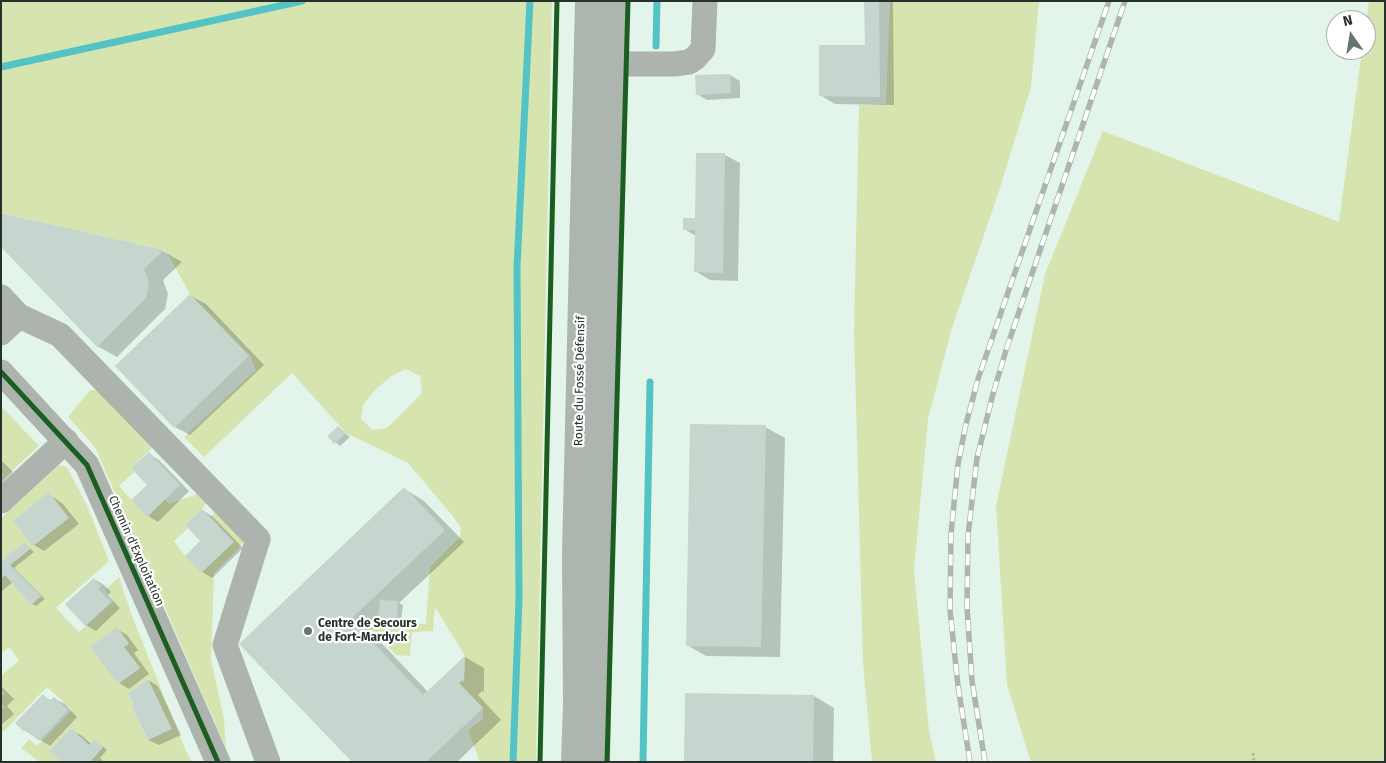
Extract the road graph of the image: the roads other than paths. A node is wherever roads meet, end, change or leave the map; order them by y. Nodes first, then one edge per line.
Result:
1 (589, 1) edge
2 (612, 1) edge
3 (705, 1) edge
4 (599, 64) junction
5 (1, 297) edge
6 (19, 316) junction
7 (1, 333) edge
8 (1, 372) edge
9 (66, 441) junction
10 (1, 500) edge
11 (218, 762) edge
12 (268, 762) edge
13 (575, 762) edge
14 (596, 762) edge

1 - 4 main road, Route du Fossé Défensif
2 - 4 main road, Route du Fossé Défensif
3 - 4 street
4 - 13 main road, Route du Fossé Défensif
4 - 14 main road, Route du Fossé Défensif
5 - 6 street
6 - 7 street
6 - 12 street
8 - 9 street, Chemin d'Exploitation
9 - 10 street
9 - 11 street, Chemin d'Exploitation

